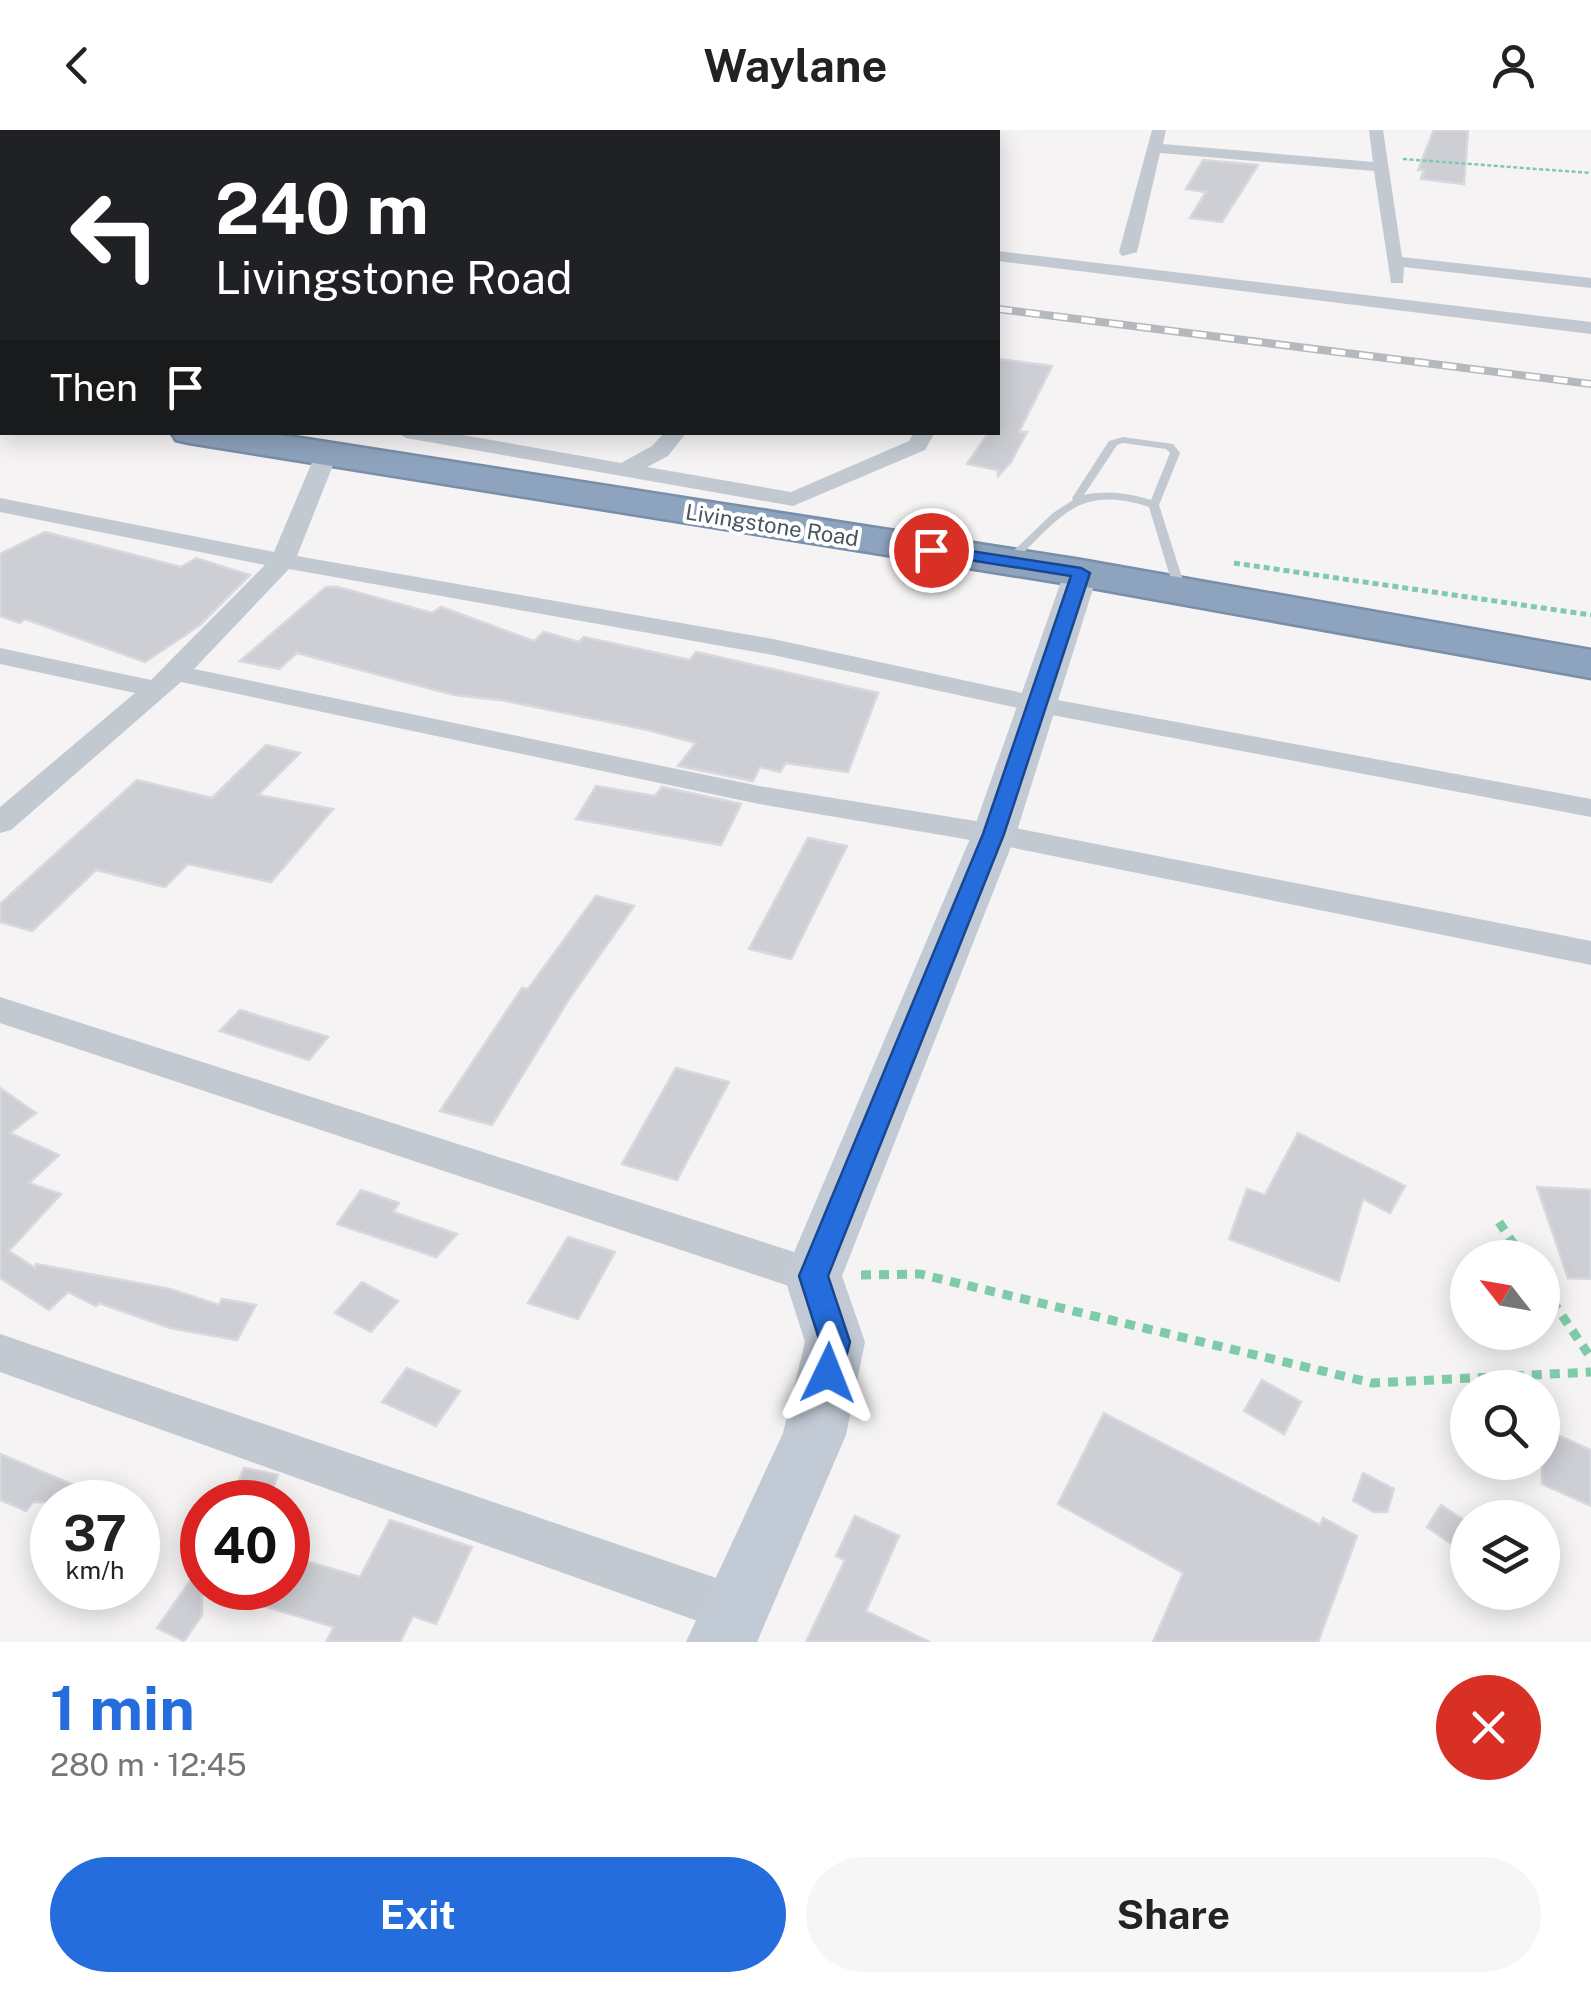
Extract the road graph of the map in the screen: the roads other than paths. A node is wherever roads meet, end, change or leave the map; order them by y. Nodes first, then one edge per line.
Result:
1 (1159, 130) edge
2 (1376, 130) edge
3 (1153, 148) junction
4 (1379, 162) junction
5 (1128, 252) dead end
6 (1000, 256) edge
7 (1394, 261) junction
8 (1591, 282) edge
9 (1400, 306) junction
10 (1591, 328) edge
11 (206, 435) edge
12 (423, 435) edge
13 (673, 435) edge
14 (924, 435) edge
15 (326, 456) junction
16 (624, 470) junction
17 (1077, 498) junction
18 (0, 505) edge
19 (1154, 505) junction
20 (283, 561) junction
21 (1008, 562) junction
22 (1081, 573) junction
23 (1180, 590) junction
24 (0, 656) edge
25 (1591, 664) edge
26 (165, 681) junction
27 (1036, 704) junction
28 (1591, 808) edge
29 (0, 822) edge
30 (994, 834) junction
31 (1591, 953) edge
32 (0, 1010) edge
33 (813, 1276) junction
34 (0, 1352) edge
35 (728, 1626) edge

1 - 3 street
2 - 4 street
3 - 4 street
3 - 5 street
4 - 7 street
6 - 9 street
7 - 8 street
7 - 9 street
9 - 10 street
11 - 15 highway, Livingstone Road
12 - 16 street
13 - 16 street
14 - 16 street
15 - 20 street
15 - 21 highway, Livingstone Road
17 - 19 lane
17 - 19 lane
17 - 21 lane
18 - 20 street
19 - 23 lane
20 - 26 street
20 - 27 street
21 - 22 highway, Livingstone Road
22 - 23 highway, Livingstone Road
22 - 27 street
23 - 25 highway, Livingstone Road
24 - 26 street
26 - 29 street
26 - 30 street
27 - 28 street
27 - 30 street
30 - 31 street
30 - 33 street
32 - 33 street
33 - 35 street
34 - 35 street

